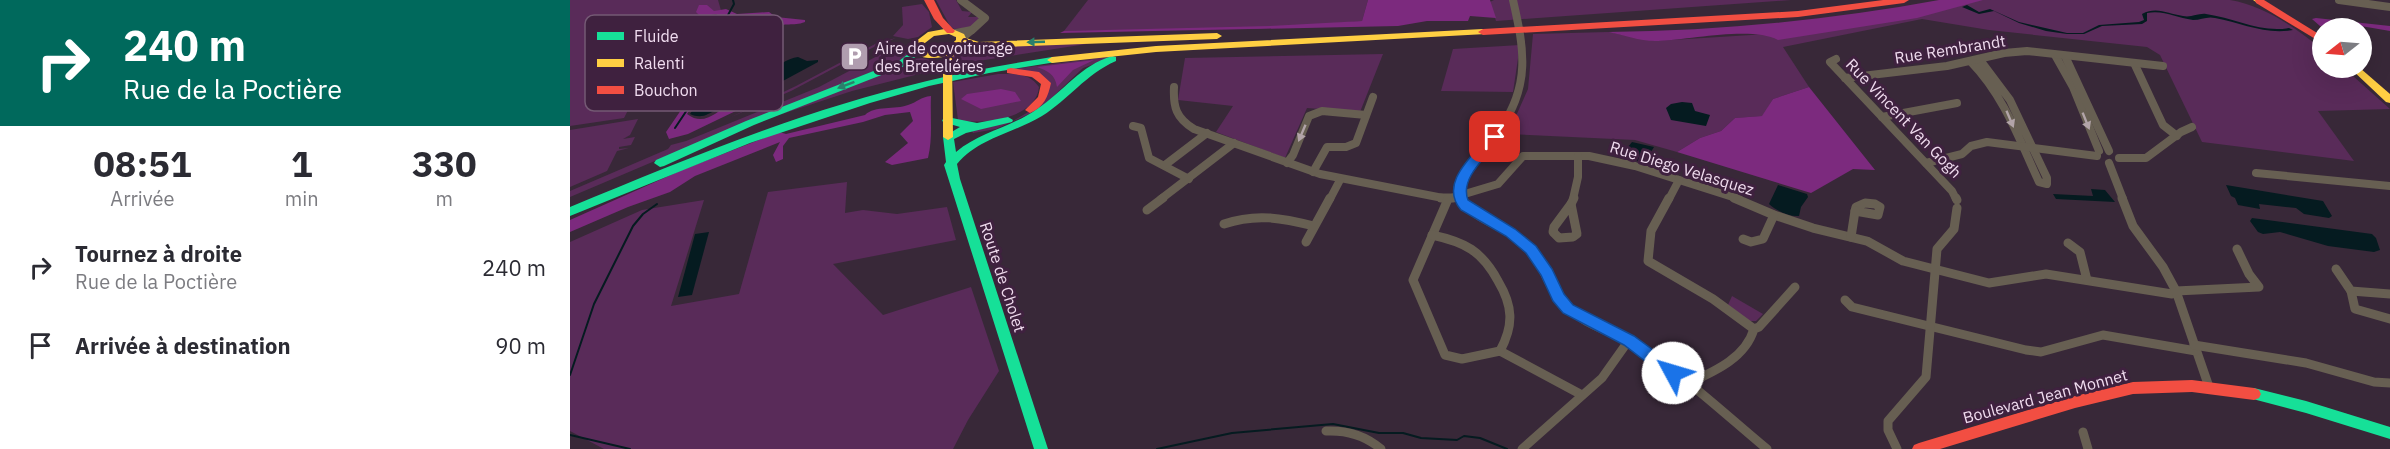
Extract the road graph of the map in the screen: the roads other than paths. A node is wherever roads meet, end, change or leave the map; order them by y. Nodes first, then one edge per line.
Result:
1 (929, 0) edge
2 (961, 0) edge
3 (1513, 0) edge
4 (1864, 0) edge
5 (1904, 0) edge
6 (2258, 0) edge
7 (2339, 0) edge
8 (2273, 3) edge
9 (2390, 7) edge
10 (939, 19) junction
11 (1528, 26) junction
12 (1503, 27) junction
13 (2312, 32) edge
14 (933, 33) junction
15 (957, 36) junction
16 (1262, 37) junction
17 (1180, 48) junction
18 (916, 51) junction
19 (2060, 55) junction
20 (943, 58) junction
21 (1836, 59) dead end
22 (1975, 61) junction
23 (2135, 65) junction
24 (2163, 66) dead end
25 (957, 76) junction
26 (1845, 78) junction
27 (2366, 78) edge
28 (1174, 87) dead end
29 (1373, 97) dead end
30 (2390, 100) edge
31 (1957, 103) dead end
32 (783, 110) edge
33 (781, 111) edge
34 (1366, 115) junction
35 (947, 116) junction
36 (1882, 117) junction
37 (1134, 126) dead end
38 (2192, 127) dead end
39 (985, 130) junction
40 (1207, 133) junction
41 (2177, 136) junction
42 (948, 137) junction
43 (1234, 143) junction
44 (2021, 146) junction
45 (2034, 147) junction
46 (2109, 151) junction
47 (2098, 153) junction
48 (1578, 156) junction
49 (2119, 159) junction
50 (1287, 163) junction
51 (1926, 163) junction
52 (2109, 163) junction
53 (950, 165) junction
54 (1165, 165) junction
55 (1313, 172) junction
56 (2256, 172) dead end
57 (1188, 179) junction
58 (1340, 180) junction
59 (1679, 180) junction
60 (2390, 186) edge
61 (600, 191) junction
62 (1459, 197) junction
63 (1448, 200) junction
64 (570, 204) edge
65 (1571, 204) dead end
66 (1957, 204) joint
67 (1147, 210) dead end
68 (570, 212) edge
69 (1856, 212) dead end
70 (1774, 215) junction
71 (1224, 224) dead end
72 (1314, 226) junction
73 (1432, 235) junction
74 (1851, 237) junction
75 (1743, 239) dead end
76 (1306, 242) dead end
77 (2068, 243) dead end
78 (2237, 249) dead end
79 (1936, 269) junction
80 (2336, 269) dead end
81 (2087, 280) junction
82 (1796, 287) dead end
83 (2176, 291) junction
84 (2351, 291) junction
85 (2390, 294) edge
86 (1845, 300) dead end
87 (2390, 319) edge
88 (1931, 326) junction
89 (1754, 329) junction
90 (1629, 340) junction
91 (2195, 348) junction
92 (1500, 351) junction
93 (2390, 382) edge
94 (1687, 384) junction
95 (2209, 387) junction
96 (1582, 396) junction
97 (1326, 431) dead end
98 (2083, 432) dead end
99 (2390, 433) edge
100 (1924, 448) edge
101 (1041, 449) edge
102 (1382, 449) edge
103 (1522, 449) edge
104 (1767, 449) edge
105 (1897, 449) edge
106 (2088, 449) edge

1 - 10 main road
2 - 15 street
3 - 62 street
4 - 11 main road
5 - 11 main road
6 - 8 main road
7 - 9 street
8 - 13 main road
10 - 14 main road
10 - 15 main road
11 - 12 main road
12 - 16 main road
12 - 17 main road
14 - 15 main road
14 - 18 main road
16 -> 15 main road
15 - 20 main road
16 - 61 main road
17 - 25 main road
17 - 39 main road
18 - 20 main road
18 -> 32 main road
19 - 22 street, Rue Rembrandt
19 - 23 street, Rue Rembrandt
19 - 46 street
19 -> 47 street
20 - 35 main road, Route de Cholet
21 - 26 street, Rue Vincent Van Gogh
22 - 26 street, Rue Rembrandt
22 -> 44 street
22 - 45 street
23 - 24 street, Rue Rembrandt
23 - 41 street
25 - 39 main road
25 - 68 main road
26 - 36 street, Rue Vincent Van Gogh
27 - 30 main road
28 - 40 street
29 - 34 street
31 - 36 street
33 -> 61 main road
34 -> 50 street
34 - 55 street
35 - 39 main road
35 - 42 main road, Route de Cholet
36 - 51 street, Rue Vincent Van Gogh
37 - 54 street
38 - 41 street
39 - 42 main road
39 - 53 main road
40 - 43 street
40 - 54 street
41 - 49 street
42 - 53 main road, Route de Cholet
43 - 50 street
43 - 57 street
44 - 45 street
44 - 45 street
44 - 51 street
45 - 47 street
46 - 47 street
46 - 49 street
47 - 52 street
48 - 59 street, Rue Diego Velasquez
48 - 62 street, Rue Diego Velasquez
48 - 65 street
49 - 52 street
50 - 55 street
51 - 66 street, Rue Vincent Van Gogh
52 - 83 street
53 - 101 main road, Route de Cholet
54 - 57 street
55 - 58 street
56 - 60 street
57 - 67 street
58 - 63 street
58 - 72 street
59 - 70 street, Rue Diego Velasquez
59 - 89 street
61 - 64 main road
62 - 63 street, Rue Diego Velasquez
62 - 90 street
63 - 73 street
66 - 79 street, Rue Vincent Van Gogh
69 - 74 street
70 - 74 street, Rue Diego Velasquez
70 - 75 street
71 - 72 street
72 - 76 street
73 - 92 street
73 - 92 street
74 - 79 street, Rue Diego Velasquez
77 - 81 street
78 - 83 street, Rue Diego Velasquez
79 - 81 street, Rue Diego Velasquez
79 - 88 street, Rue Vincent Van Gogh
80 - 84 street
81 - 83 street, Rue Diego Velasquez
82 - 89 street
83 - 91 street
84 - 85 street
84 - 87 street
86 - 88 street
88 - 91 street
88 - 105 street, Rue Vincent Van Gogh
89 - 94 street
90 - 94 street
90 - 96 street
91 - 93 street
91 - 95 street
92 - 96 street
94 - 104 street
95 - 99 main road, Boulevard Jean Monnet
95 - 100 main road, Boulevard Jean Monnet
96 - 103 street
97 - 102 street
98 - 106 street

